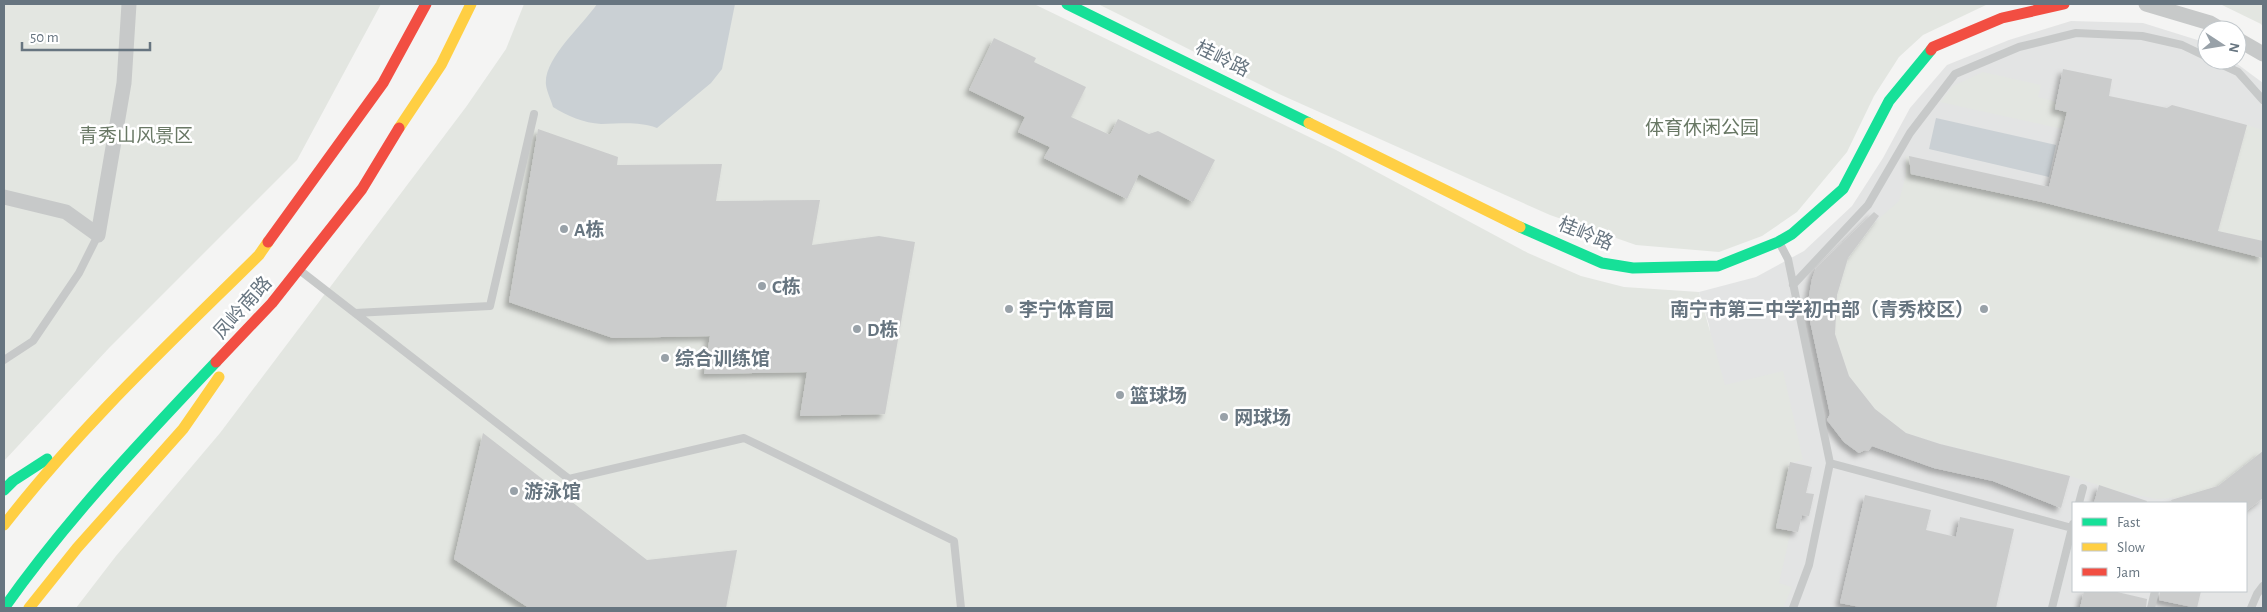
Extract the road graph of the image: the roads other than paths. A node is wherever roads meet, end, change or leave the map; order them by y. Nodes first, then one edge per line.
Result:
1 (128, 4) edge
2 (426, 4) edge
3 (471, 4) edge
4 (1067, 4) edge
5 (2064, 4) edge
6 (2146, 4) edge
7 (2197, 20) edge
8 (2247, 45) edge
9 (2197, 52) edge
10 (2263, 54) edge
11 (2234, 70) edge
12 (2263, 100) edge
13 (534, 114) dead end
14 (4, 197) edge
15 (98, 235) junction
16 (1778, 242) junction
17 (299, 269) junction
18 (1793, 285) junction
19 (272, 303) junction
20 (355, 313) junction
21 (4, 360) edge
22 (71, 445) junction
23 (1830, 463) junction
24 (2083, 488) dead end
25 (4, 490) edge
26 (2079, 502) edge
27 (4, 525) edge
28 (2072, 526) edge
29 (2072, 530) edge
30 (2263, 586) edge
31 (2155, 592) edge
32 (4, 608) edge
33 (29, 608) edge
34 (961, 608) edge
35 (1793, 608) edge
36 (2052, 608) edge
37 (2151, 608) edge
38 (2251, 608) edge

1 - 15 street
2 - 22 main road, 凤岭南路
3 - 17 main road, 凤岭南路
4 - 16 main road, 桂岭路
5 - 16 main road, 桂岭路
6 - 7 street
8 - 10 street
9 - 18 lane
11 - 12 lane
13 - 20 lane
14 - 15 street
15 - 21 lane
16 - 18 lane
17 - 19 main road, 凤岭南路
17 - 20 lane
18 - 23 lane
19 - 32 main road, 凤岭南路
19 - 33 main road
20 - 34 lane
22 - 25 main road
22 - 27 main road, 凤岭南路
23 - 28 lane
23 - 35 lane
24 - 26 lane
29 - 36 lane
30 - 38 lane
31 - 37 lane

